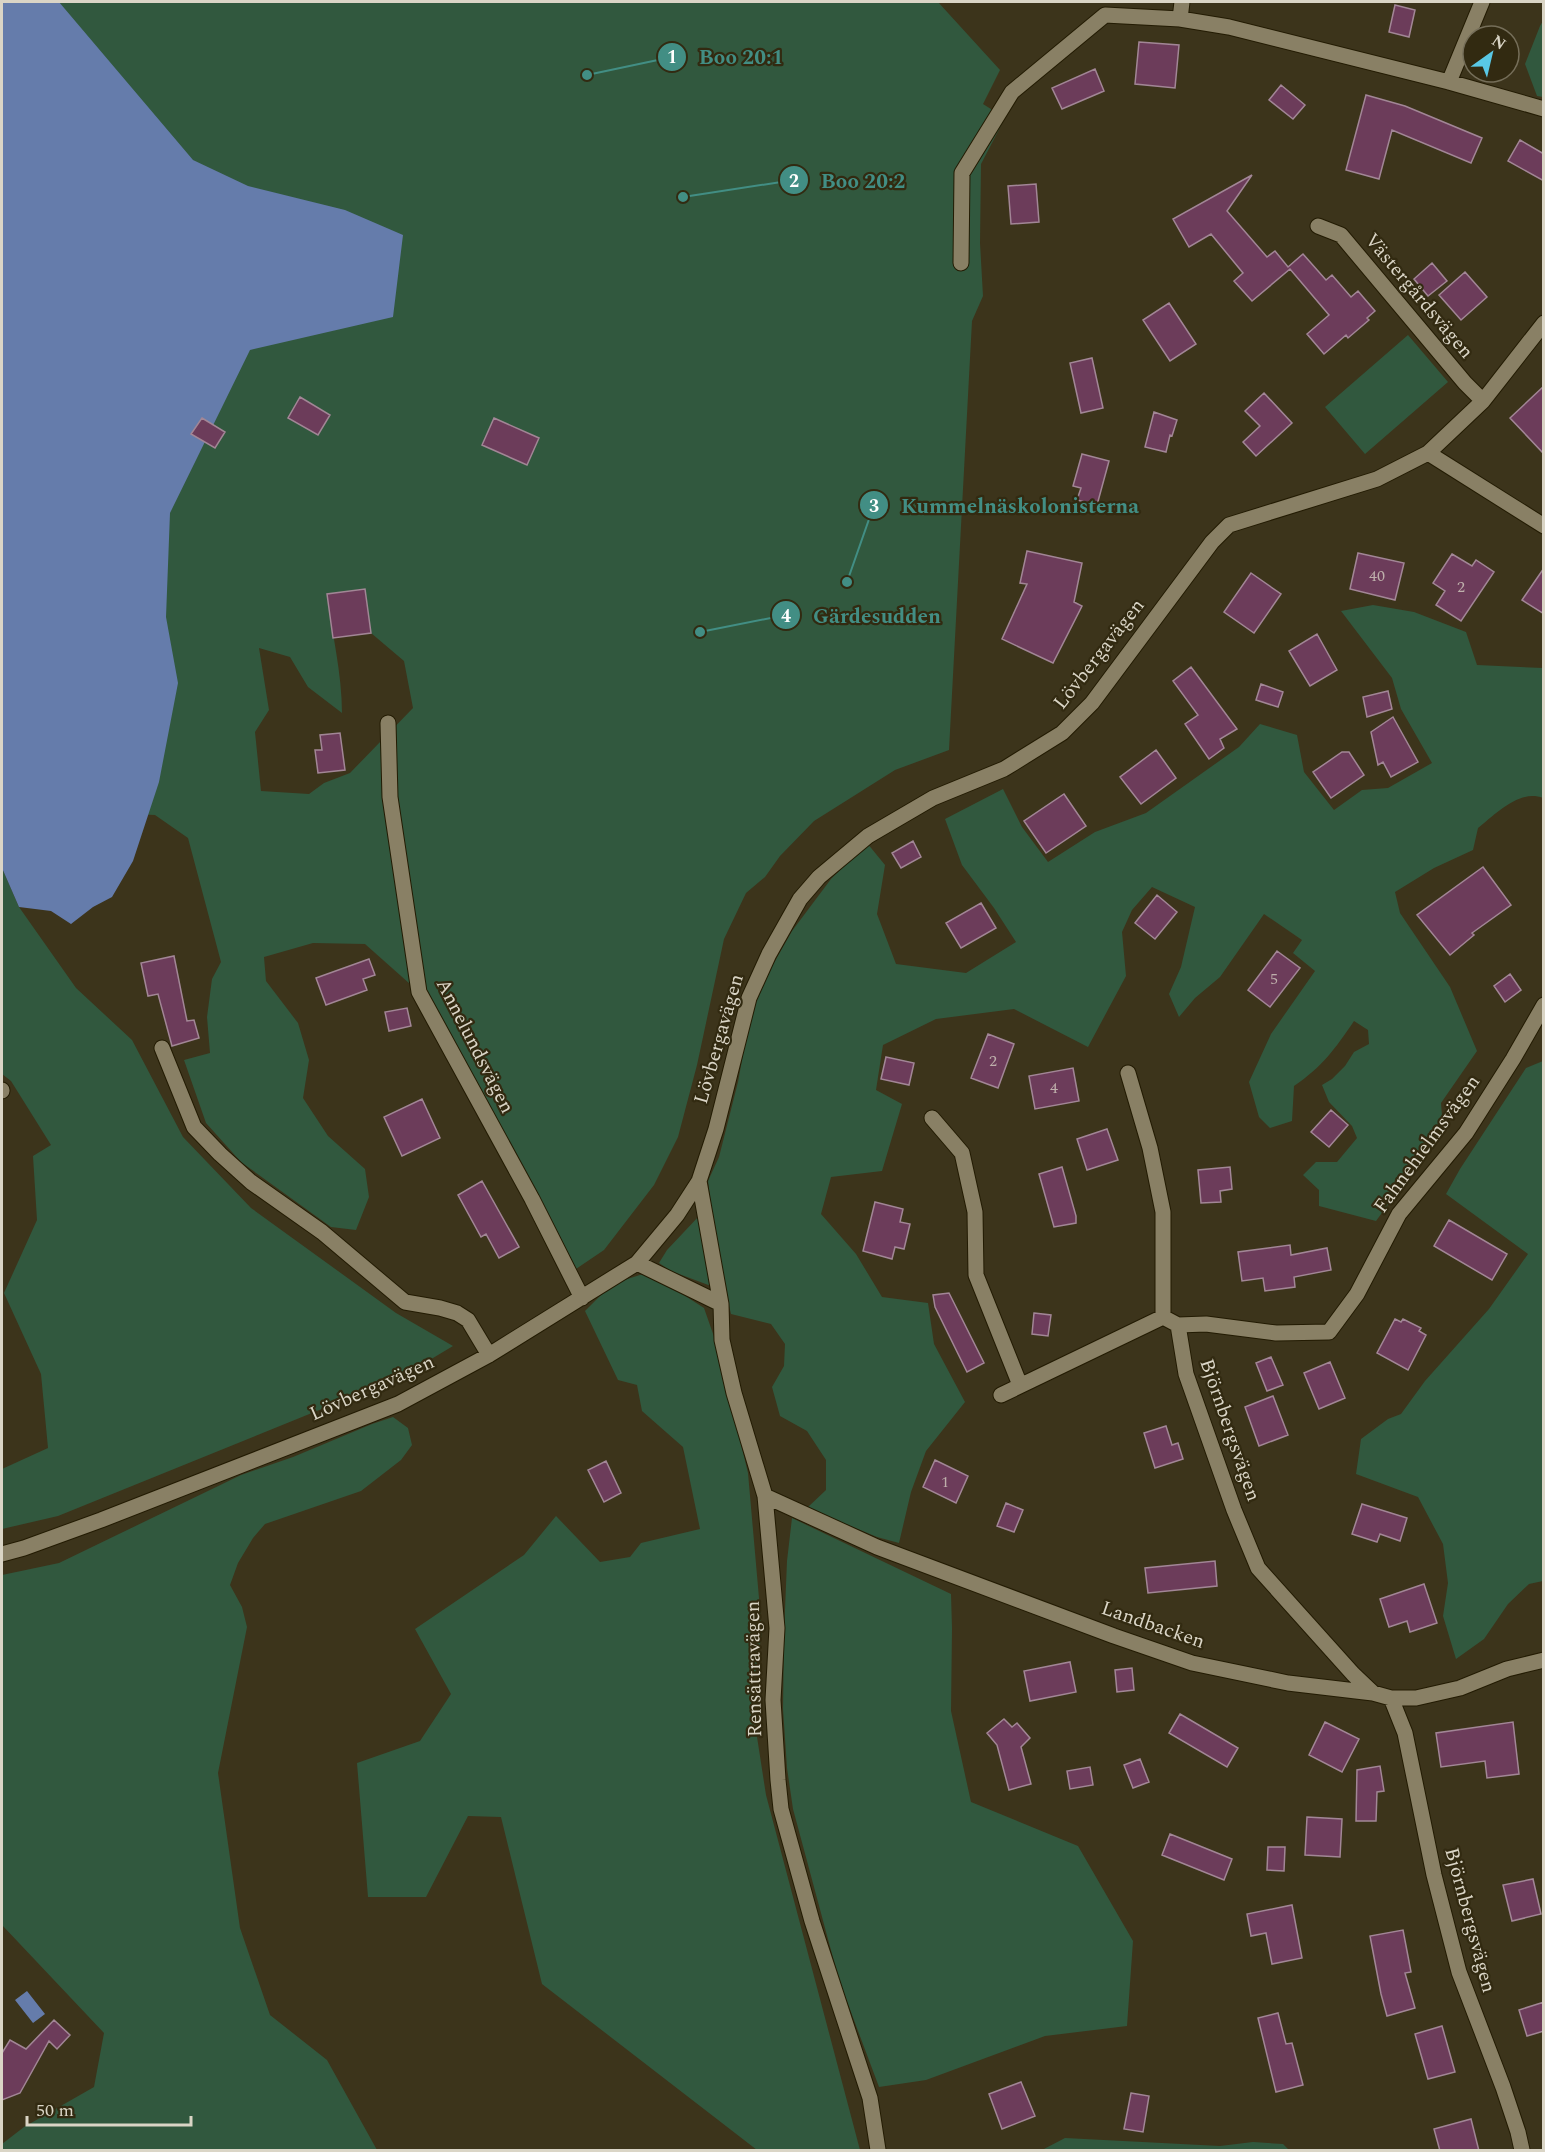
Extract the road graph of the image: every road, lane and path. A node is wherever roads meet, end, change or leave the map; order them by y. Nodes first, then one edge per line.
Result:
1 (1097, 2) edge
2 (1182, 2) edge
3 (1482, 2) edge
4 (1105, 15) junction
5 (1180, 19) junction
6 (1449, 82) junction
7 (1544, 109) edge
8 (1318, 226) dead end
9 (961, 263) dead end
10 (1544, 323) edge
11 (1483, 401) junction
12 (1428, 453) junction
13 (1544, 526) edge
14 (388, 723) dead end
15 (1544, 1005) edge
16 (162, 1048) dead end
17 (1128, 1073) dead end
18 (932, 1118) dead end
19 (699, 1181) junction
20 (637, 1263) junction
21 (582, 1298) junction
22 (721, 1304) junction
23 (1163, 1317) junction
24 (1178, 1325) junction
25 (489, 1355) junction
26 (1020, 1385) junction
27 (1001, 1395) dead end
28 (765, 1496) junction
29 (2, 1554) edge
30 (1544, 1660) edge
31 (1374, 1693) junction
32 (1391, 1698) junction
33 (878, 2151) edge
34 (1522, 2151) edge

1 - 4 street
2 - 5 street
3 - 6 street
4 - 5 street
4 - 9 street
5 - 6 street
6 - 7 street
8 - 11 street, Västergårdsvägen
10 - 11 street, Lövbergavägen
11 - 12 street, Lövbergavägen
12 - 13 street
12 - 19 street, Lövbergavägen
14 - 21 street, Annelundsvägen
15 - 24 street, Fahnehielmsvägen
16 - 25 street
17 - 23 street
18 - 26 street
19 - 20 street, Lövbergavägen
19 - 22 street, Rensättravägen
20 - 21 street, Lövbergavägen
20 - 22 street
21 - 25 street, Lövbergavägen
22 - 28 street, Rensättravägen
23 - 24 street
23 - 26 street
24 - 31 street, Björnbergsvägen
25 - 29 street, Lövbergavägen
26 - 27 street
28 - 31 street, Landbacken
28 - 33 street, Rensättravägen
30 - 32 street, Landbacken
31 - 32 street, Landbacken
32 - 34 street, Björnbergsvägen

